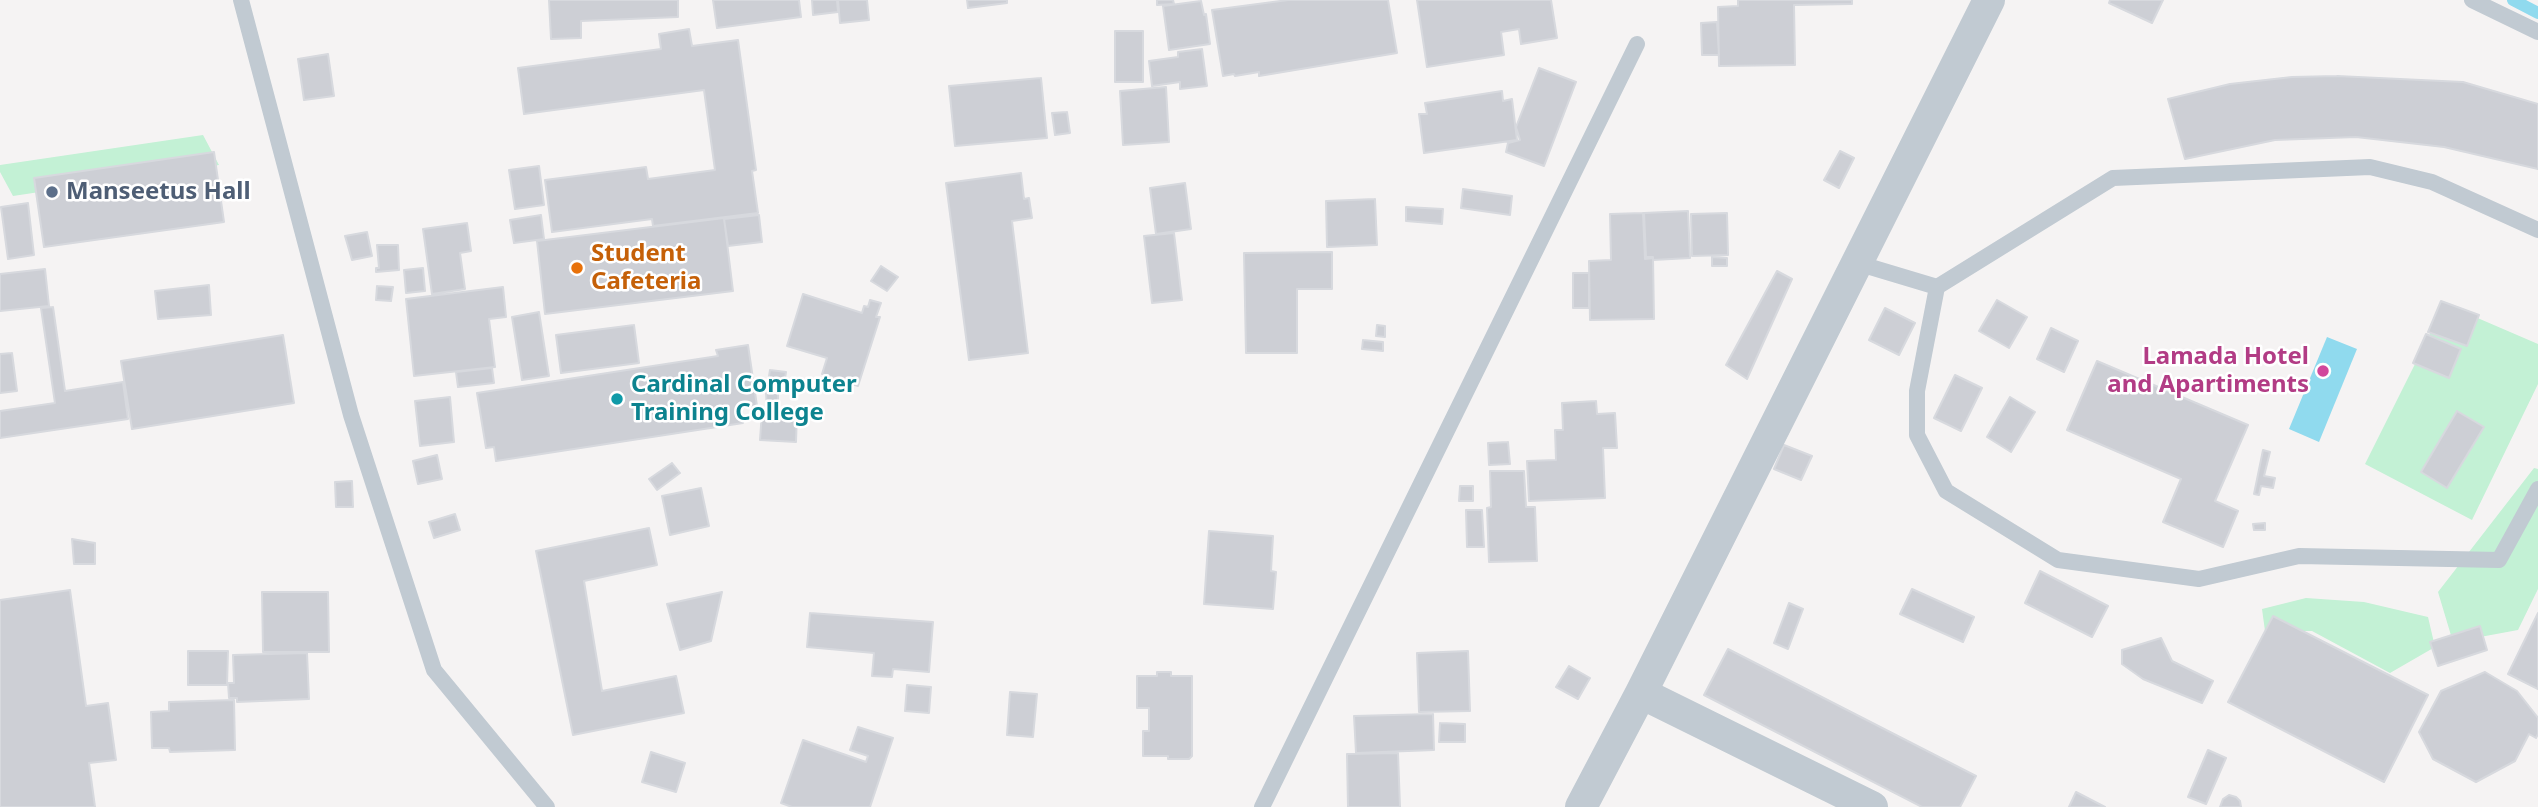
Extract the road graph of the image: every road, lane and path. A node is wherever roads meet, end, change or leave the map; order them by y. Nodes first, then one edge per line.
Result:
1 (241, 0) edge
2 (1989, 0) edge
3 (2472, 0) edge
4 (2538, 32) edge
5 (1637, 44) dead end
6 (2538, 230) edge
7 (1857, 263) junction
8 (1937, 287) junction
9 (2538, 489) edge
10 (1640, 693) junction
11 (547, 807) edge
12 (1262, 807) edge
13 (1581, 807) edge
14 (1872, 807) edge

1 - 11 lane
2 - 7 street
3 - 4 lane
5 - 12 lane
6 - 8 lane
7 - 8 lane
7 - 10 street
8 - 9 lane
10 - 13 street
10 - 14 street

